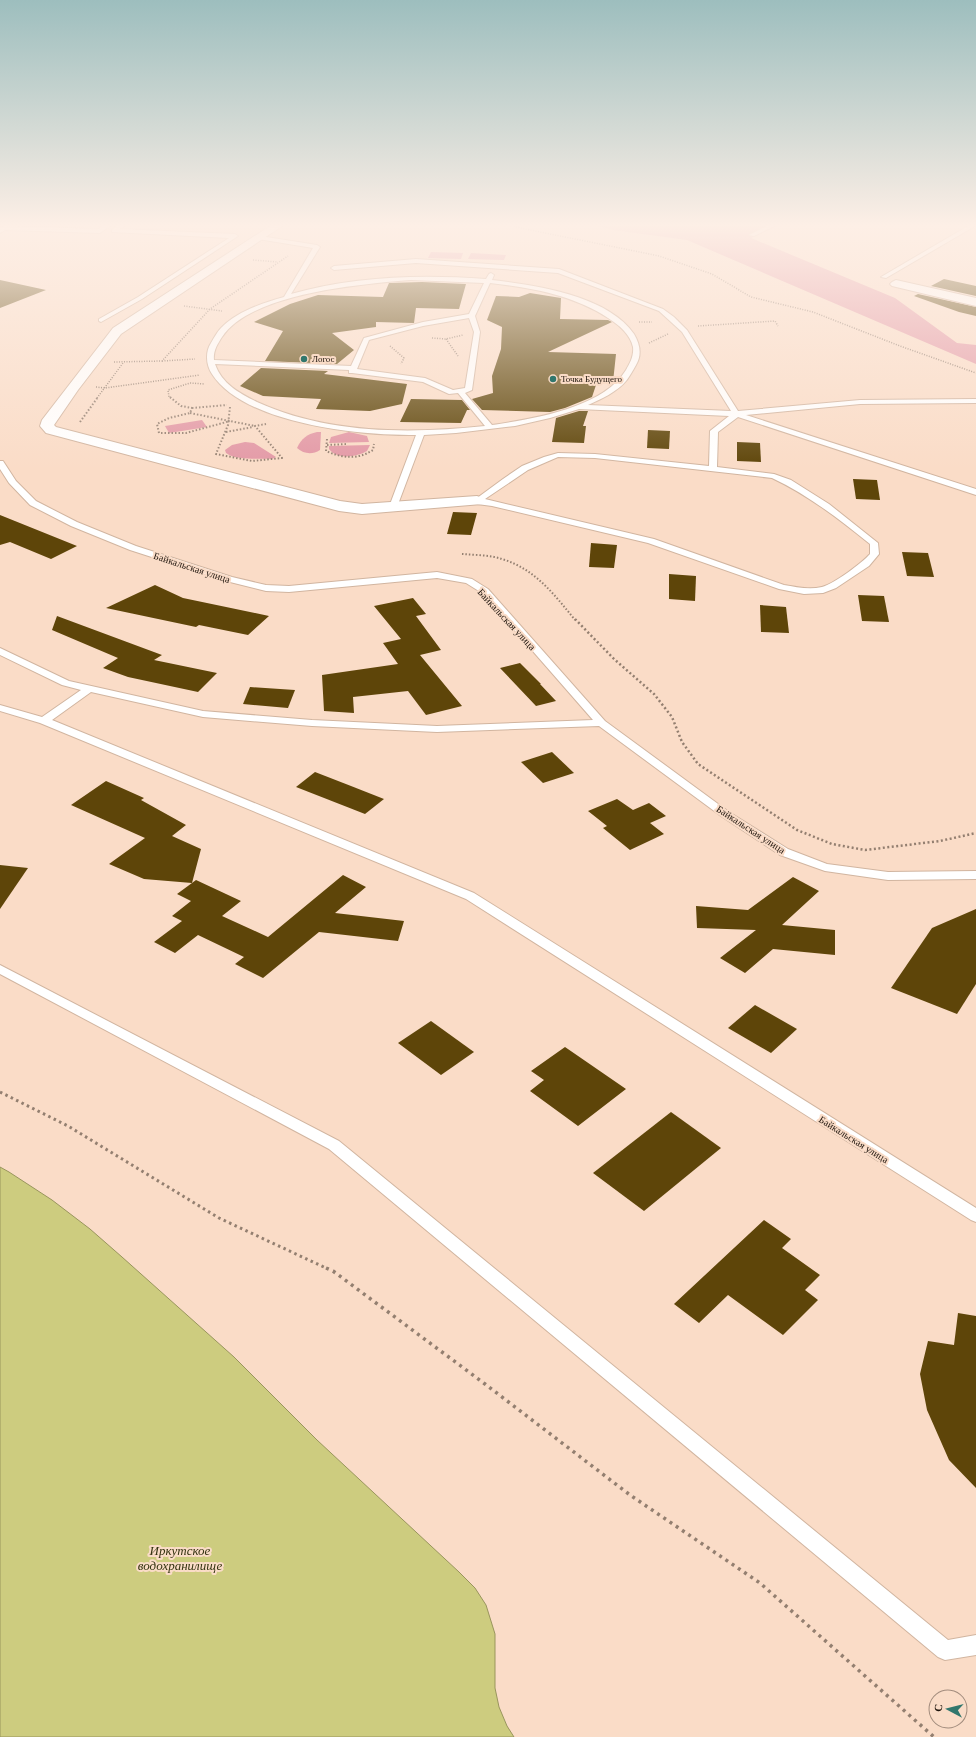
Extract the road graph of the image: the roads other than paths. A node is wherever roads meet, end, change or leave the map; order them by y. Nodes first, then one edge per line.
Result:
1 (124, 307) edge
2 (154, 307) edge
3 (262, 307) edge
4 (476, 307) edge
5 (594, 307) edge
6 (654, 307) edge
7 (472, 316) junction
8 (100, 320) dead end
9 (211, 360) junction
10 (354, 368) junction
11 (460, 391) junction
12 (976, 401) edge
13 (578, 407) junction
14 (736, 414) junction
15 (490, 427) junction
16 (421, 432) junction
17 (0, 463) edge
18 (712, 469) junction
19 (976, 492) edge
20 (477, 501) junction
21 (393, 506) junction
22 (0, 652) edge
23 (90, 688) junction
24 (0, 708) edge
25 (44, 721) junction
26 (601, 723) junction
27 (976, 875) edge
28 (0, 968) edge
29 (976, 1216) edge
30 (976, 1645) edge

1 - 8 lane
2 - 21 street
3 - 9 lane
4 - 7 lane
5 - 13 lane
6 - 14 lane
7 - 10 lane
7 - 11 lane
9 - 10 lane
9 - 16 lane
10 - 11 lane
11 - 15 lane
12 - 14 lane
13 - 14 lane
13 - 15 lane
14 - 18 lane
14 - 19 lane
15 - 16 lane
16 - 21 lane
17 - 26 lane, Байкальская улица
18 - 20 lane
18 - 20 lane
20 - 21 street
22 - 23 lane
23 - 25 lane
23 - 26 lane
24 - 25 lane, Байкальская улица
25 - 29 lane, Байкальская улица
26 - 27 lane, Байкальская улица
28 - 30 lane

